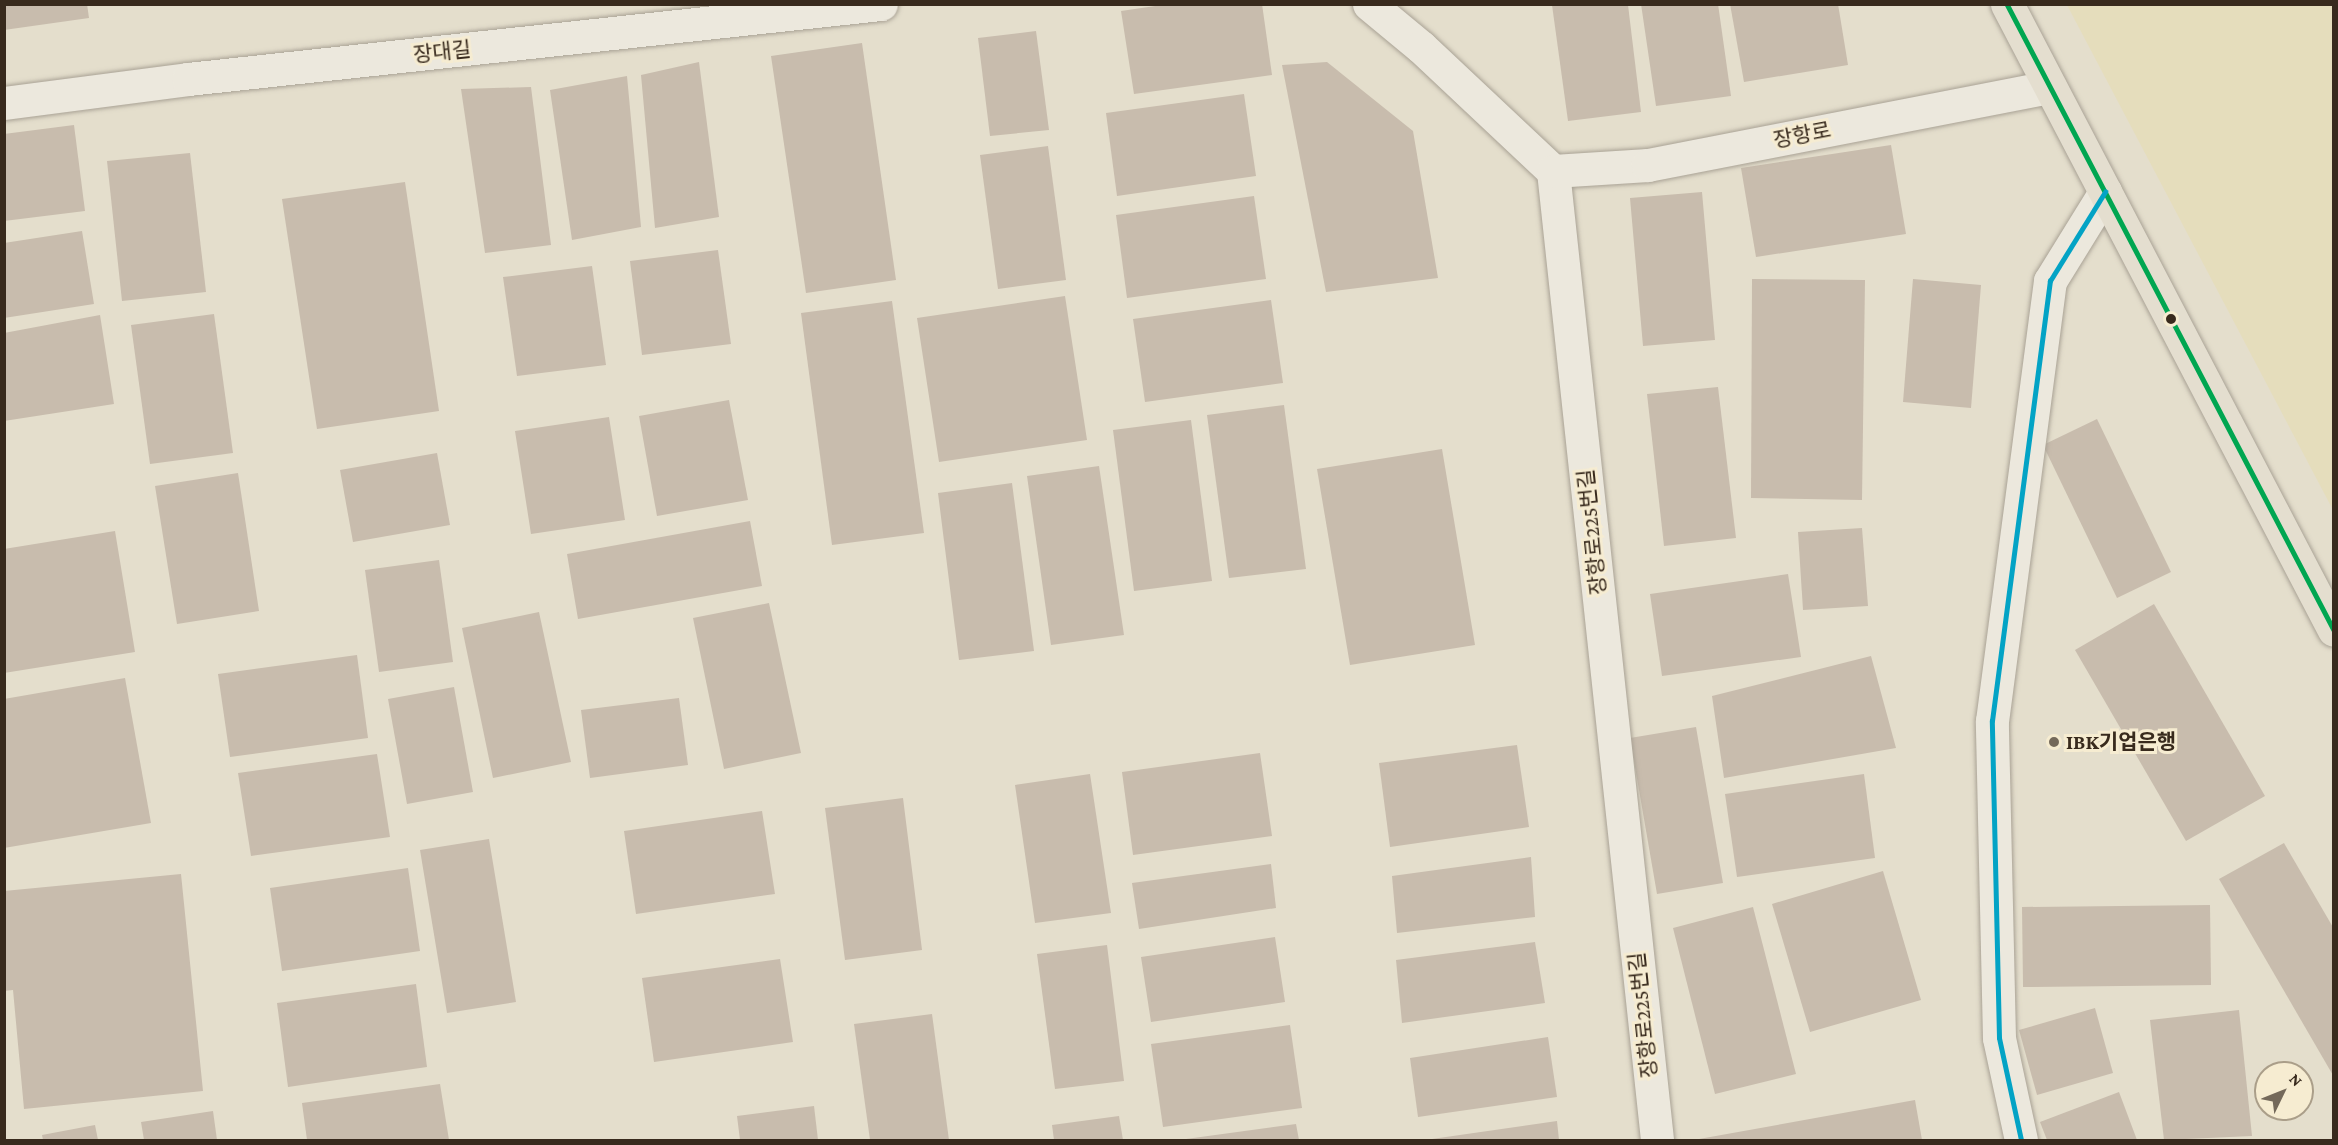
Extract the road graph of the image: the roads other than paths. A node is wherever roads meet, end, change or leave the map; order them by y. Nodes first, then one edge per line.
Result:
1 (880, 4) edge
2 (1369, 4) edge
3 (2007, 4) edge
4 (2050, 87) junction
5 (4, 103) edge
6 (1553, 171) junction
7 (2105, 192) junction
8 (2331, 619) edge
9 (1657, 1140) edge
10 (2021, 1140) edge

1 - 5 street, 장대길
2 - 6 street
3 - 4 main road
4 - 6 street, 장항로
4 - 7 main road
6 - 9 street, 장항로225번길
7 - 8 main road
7 - 10 street

